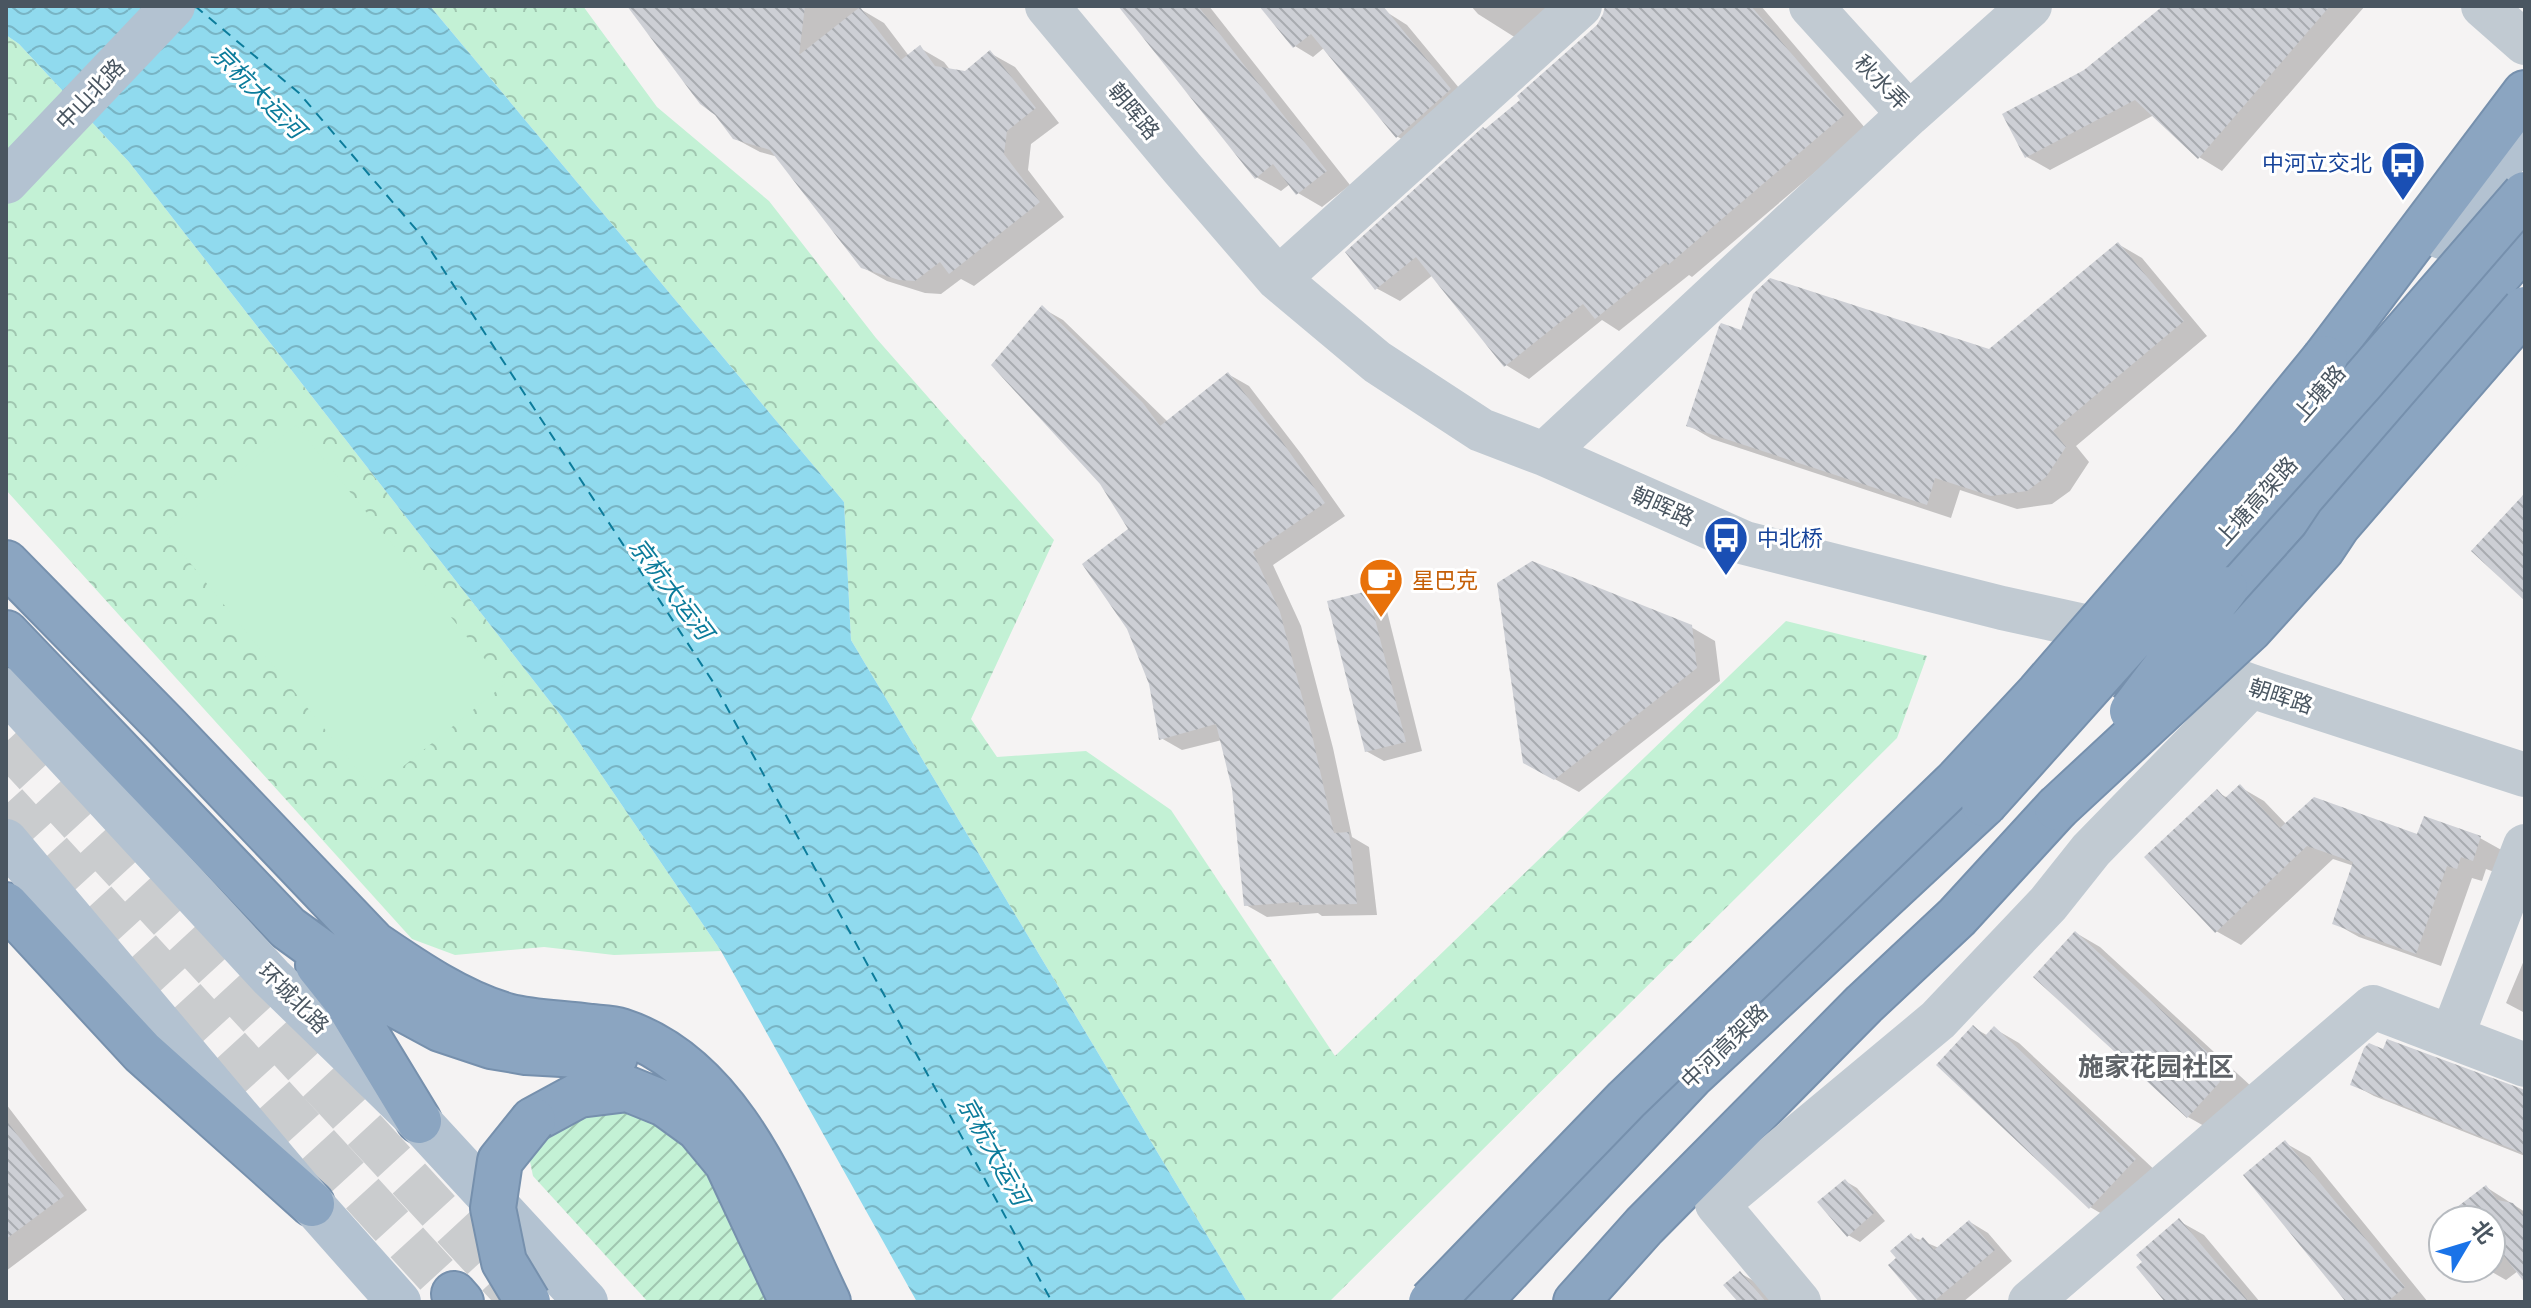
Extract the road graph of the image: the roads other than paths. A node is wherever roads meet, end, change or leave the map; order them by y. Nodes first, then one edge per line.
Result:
1 (173, 6) edge
2 (1047, 6) edge
3 (1580, 6) edge
4 (1811, 6) edge
5 (2030, 6) edge
6 (2483, 6) edge
7 (2525, 43) edge
8 (2525, 93) edge
9 (1909, 114) junction
10 (2525, 133) edge
11 (6, 182) edge
12 (2525, 194) edge
13 (2525, 244) edge
14 (1278, 279) junction
15 (2525, 309) edge
16 (2525, 317) edge
17 (1544, 454) junction
18 (6, 563) edge
19 (2084, 626) junction
20 (6, 633) edge
21 (2190, 665) junction
22 (2251, 686) junction
23 (6, 690) edge
24 (2525, 775) edge
25 (1984, 804) junction
26 (2057, 808) junction
27 (6, 841) edge
28 (2525, 846) edge
29 (1874, 861) junction
30 (6, 905) edge
31 (288, 928) junction
32 (2452, 1036) junction
33 (2525, 1065) edge
34 (714, 1093) junction
35 (419, 1121) junction
36 (312, 1204) junction
37 (399, 1302) edge
38 (528, 1302) edge
39 (586, 1302) edge
40 (792, 1302) edge
41 (828, 1302) edge
42 (1431, 1302) edge
43 (1478, 1302) edge
44 (1576, 1302) edge
45 (1799, 1302) edge
46 (2030, 1302) edge

1 - 11 main road, 中山北路
2 - 14 street, 朝晖路
3 - 14 street
4 - 9 street, 秋水弄
5 - 9 street, 秋水弄
6 - 7 street
8 - 29 highway, bridge
9 - 17 street
10 - 19 main road, 上塘路
12 - 25 highway, 上塘高架路, bridge
13 - 26 highway, 上塘高架路, bridge
14 - 17 street, 朝晖路
15 - 26 highway, bridge
16 - 21 main road
17 - 19 street, 朝晖路
18 - 34 highway
19 - 21 street, 朝晖路
20 - 31 highway
21 - 22 street, 朝晖路
22 - 24 street, 朝晖路
22 - 45 street
23 - 35 main road, 环城北路
25 - 29 highway, bridge
25 - 43 highway, 中河高架路
26 - 44 highway
27 - 36 main road
28 - 32 street
29 - 42 highway, bridge
30 - 36 highway
31 - 34 highway
31 - 35 highway
32 - 33 street
32 - 46 street
34 - 41 highway
35 - 39 main road, 环城北路
36 - 37 main road
38 - 40 highway, bridge

